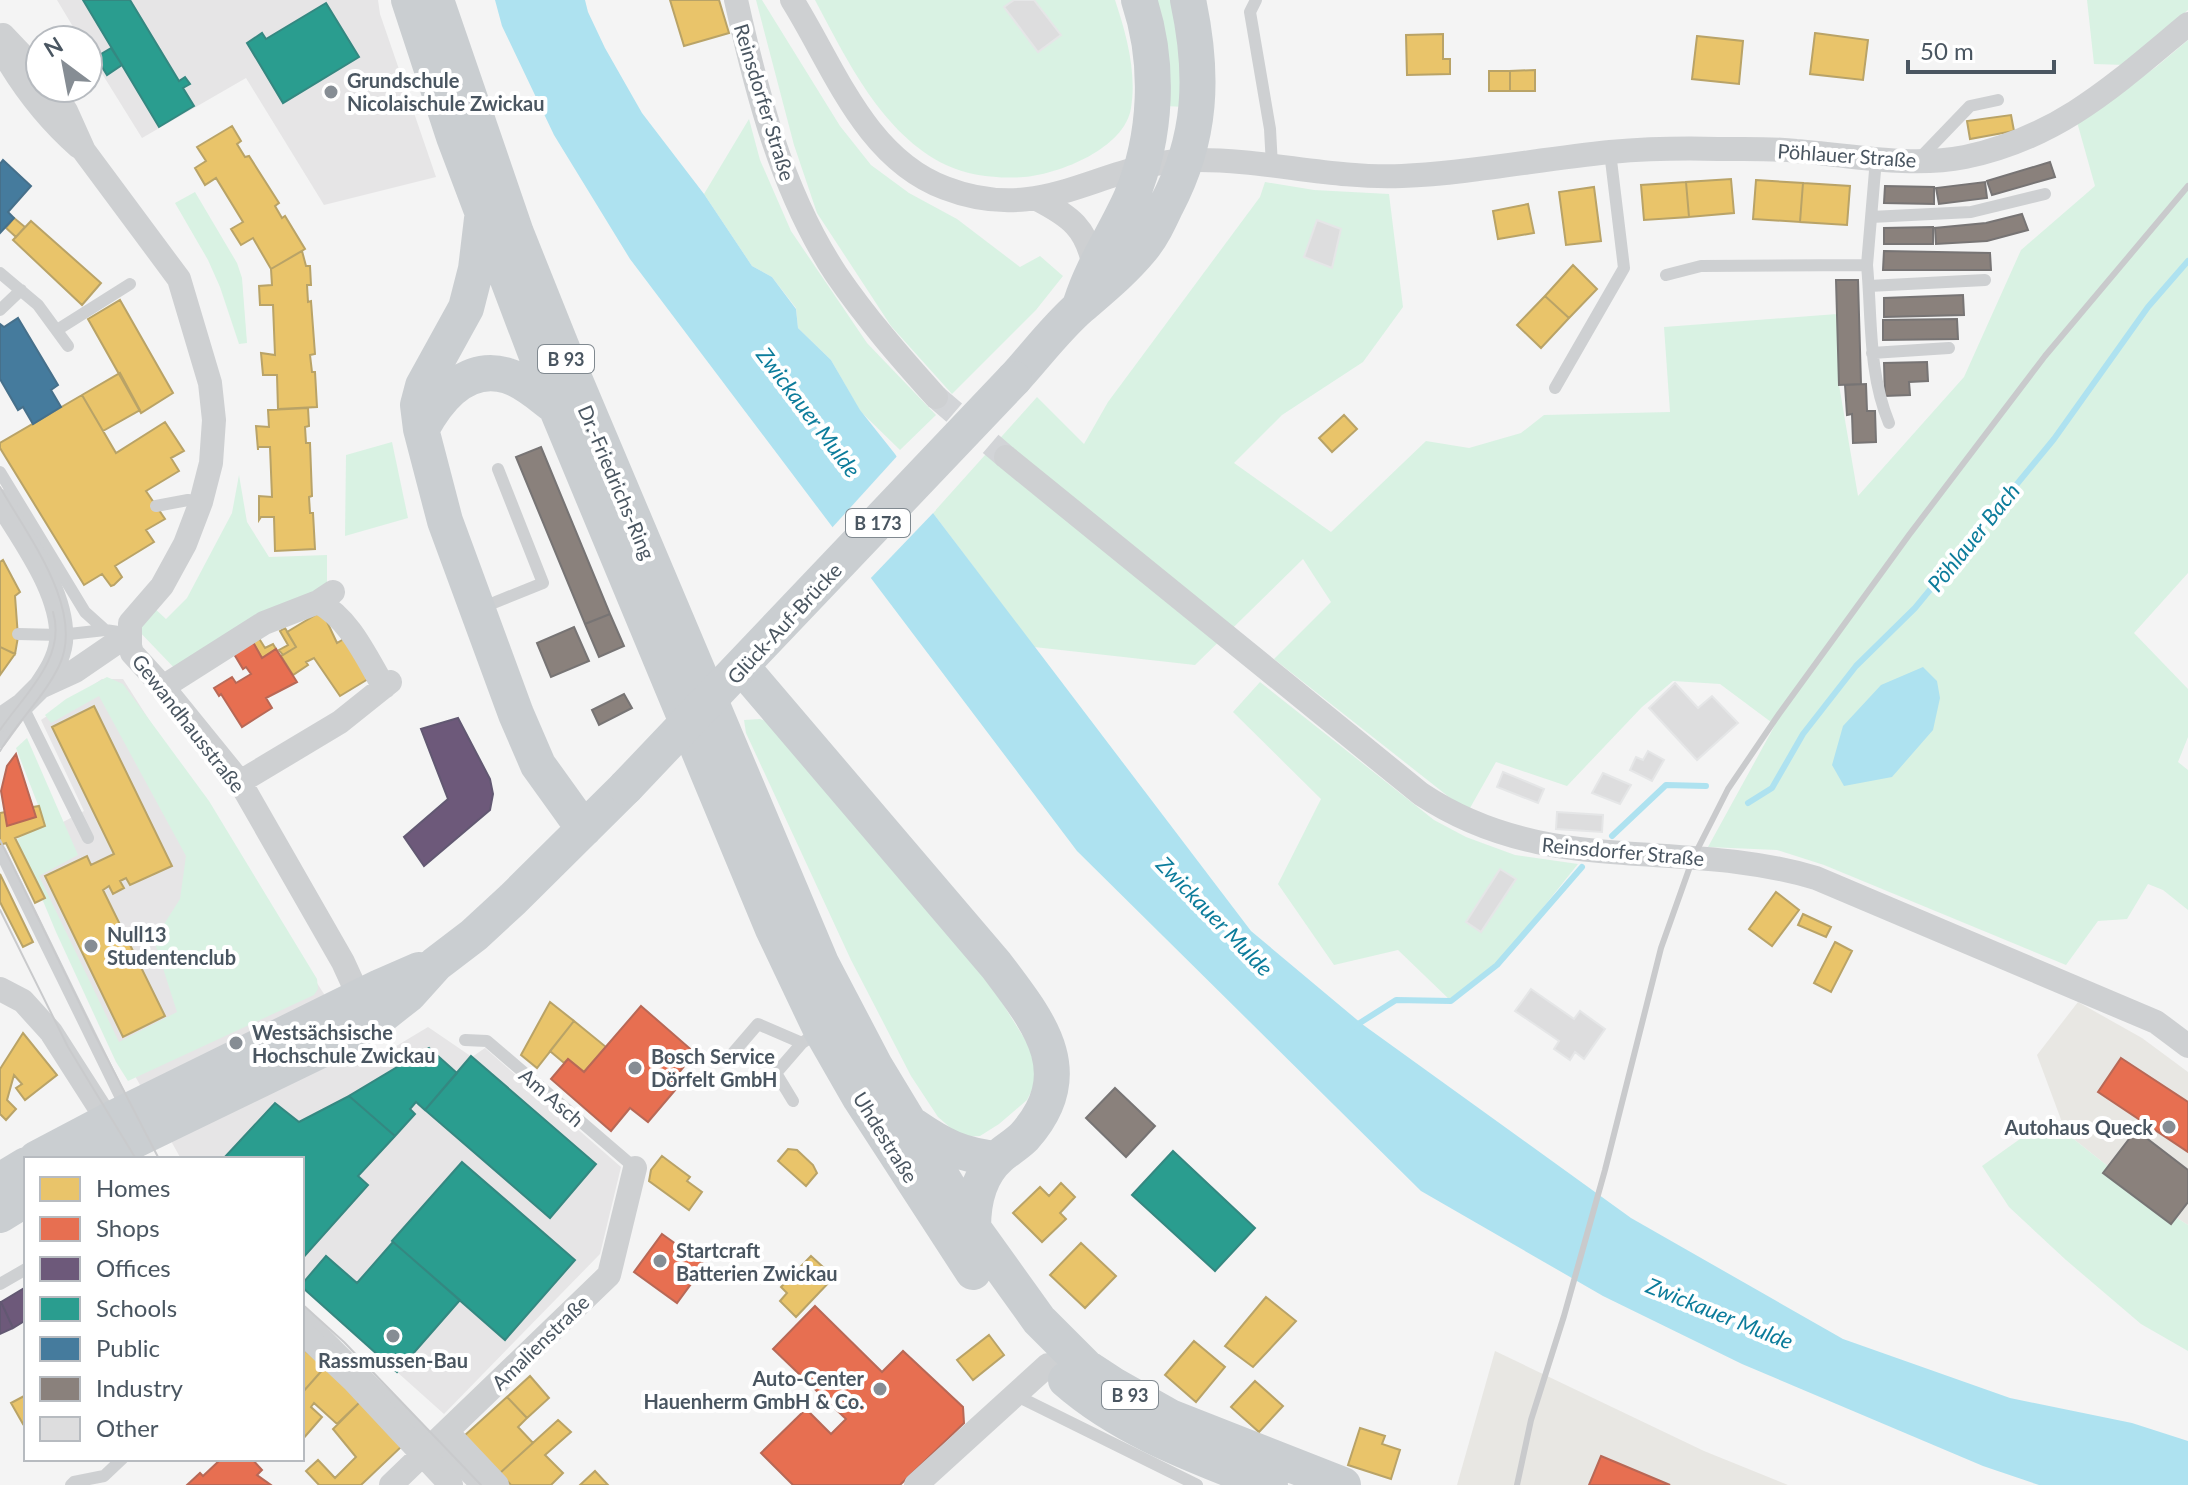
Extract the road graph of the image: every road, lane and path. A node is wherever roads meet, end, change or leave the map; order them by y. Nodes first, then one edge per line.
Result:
1 (409, 0) edge
2 (436, 0) edge
3 (736, 0) edge
4 (792, 0) edge
5 (1139, 0) edge
6 (1188, 0) edge
7 (1256, 0) edge
8 (2188, 24) edge
9 (0, 32) edge
10 (0, 47) edge
11 (24, 57) edge
12 (1998, 100) dead end
13 (61, 104) edge
14 (84, 151) junction
15 (1610, 152) junction
16 (1876, 159) junction
17 (1188, 160) junction
18 (1916, 162) junction
19 (1272, 166) junction
20 (1141, 167) junction
21 (2045, 194) dead end
22 (1037, 199) junction
23 (483, 214) junction
24 (1871, 217) junction
25 (1867, 265) junction
26 (1094, 267) junction
27 (0, 273) edge
28 (1666, 275) dead end
29 (1985, 280) dead end
30 (130, 284) dead end
31 (1869, 286) junction
32 (21, 290) junction
33 (1079, 308) junction
34 (0, 310) edge
35 (57, 330) junction
36 (68, 346) dead end
37 (1949, 348) dead end
38 (1872, 353) junction
39 (1555, 388) dead end
40 (936, 397) tunnel mouth
41 (556, 407) junction
42 (1889, 423) dead end
43 (421, 429) junction
44 (1006, 457) tunnel mouth
45 (498, 469) dead end
46 (0, 472) edge
47 (0, 501) edge
48 (201, 502) junction
49 (156, 506) dead end
50 (478, 609) junction
51 (117, 632) junction
52 (18, 634) dead end
53 (61, 640) junction
54 (659, 655) joint
55 (742, 667) junction
56 (40, 687) junction
57 (163, 687) junction
58 (23, 707) junction
59 (0, 720) edge
60 (0, 742) edge
61 (240, 782) junction
62 (584, 829) junction
63 (88, 838) dead end
64 (0, 851) edge
65 (799, 912) joint
66 (436, 964) junction
67 (0, 989) edge
68 (359, 997) junction
69 (811, 1036) junction
70 (345, 1037) junction
71 (465, 1040) dead end
72 (2188, 1046) edge
73 (733, 1053) dead end
74 (793, 1101) dead end
75 (908, 1122) junction
76 (130, 1129) junction
77 (42, 1157) edge
78 (98, 1157) edge
79 (997, 1159) junction
80 (24, 1166) edge
81 (635, 1168) joint
82 (0, 1181) edge
83 (24, 1200) edge
84 (0, 1215) edge
85 (973, 1228) junction
86 (24, 1270) edge
87 (0, 1284) edge
88 (304, 1313) edge
89 (304, 1334) edge
90 (1048, 1365) junction
91 (1015, 1395) junction
92 (435, 1444) junction
93 (120, 1461) edge
94 (71, 1485) edge
95 (391, 1485) edge
96 (451, 1485) edge
97 (475, 1485) edge
98 (497, 1485) edge
99 (916, 1485) edge
100 (1197, 1485) edge
101 (1270, 1485) edge
102 (1343, 1485) edge

1 - 23 main road, Dr.-Friedrichs-Ring / B 93
2 - 65 main road, Dr.-Friedrichs-Ring / B 93
3 - 40 street, Reinsdorfer Straße
4 - 22 street
5 - 20 main road, B 173
6 - 17 main road, B 173
7 - 19 lane
8 - 18 street, Pöhlauer Straße
9 - 11 street
10 - 14 street
12 - 18 lane
13 - 14 street
14 - 48 street
15 - 16 street, Pöhlauer Straße
15 - 19 street, Pöhlauer Straße
15 - 39 lane
16 - 18 street, Pöhlauer Straße
16 - 24 lane
17 - 19 street, Pöhlauer Straße
17 - 20 street, Pöhlauer Straße
17 - 33 main road, B 173
20 - 22 street
20 - 26 main road, B 173
21 - 24 lane
22 - 26 street
23 - 41 main road, Dr.-Friedrichs-Ring / B 93
23 - 43 main road
24 - 25 lane
25 - 28 lane
25 - 31 lane
26 - 33 main road, B 173
27 - 32 lane
29 - 31 lane
30 - 35 lane
31 - 38 lane
32 - 34 lane
32 - 35 lane
33 - 55 main road, Glück-Auf-Brücke / B 173, bridge
35 - 36 lane
37 - 38 lane
38 - 42 lane
41 - 43 main road
41 - 54 main road, Dr.-Friedrichs-Ring / B 93
43 - 50 main road
44 - 72 street, Reinsdorfer Straße
45 - 50 lane
46 - 51 lane, Gewandhausstraße
47 - 53 street
48 - 49 lane
48 - 51 street
50 - 62 main road
51 - 53 lane
51 - 56 street
51 - 57 street, Gewandhausstraße
52 - 53 lane
53 - 56 street
54 - 69 main road, Uhdestraße / B 93
55 - 62 main road, Glück-Auf-Brücke / B 173, bridge
55 - 79 main road
56 - 58 street
57 - 61 street, Gewandhausstraße
57 - 61 street
58 - 59 street
58 - 60 lane
58 - 63 lane
61 - 68 street, Gewandhausstraße
62 - 66 main road, B 173
64 - 76 lane
65 - 75 main road, Uhdestraße / B 93
66 - 68 main road, B 173
66 - 70 main road, B 173
67 - 76 street
68 - 70 street
68 - 76 main road, B 173
69 - 73 lane
69 - 74 lane
69 - 90 main road, Uhdestraße / B 93
70 - 76 main road, B 173
71 - 81 lane, Am Asch
75 - 79 main road
75 - 85 main road, Uhdestraße / B 93
76 - 77 main road, B 173
76 - 78 main road, B 173
79 - 85 main road
80 - 82 main road
81 - 92 street, Amalienstraße
83 - 84 main road
85 - 102 main road, Uhdestraße / B 93
86 - 87 lane
88 - 92 lane
89 - 92 street
90 - 91 street
90 - 101 main road, Uhdestraße / B 93
91 - 99 street
91 - 100 lane
92 - 95 street, Amalienstraße
92 - 96 street
92 - 97 lane
92 - 98 street
93 - 94 lane

